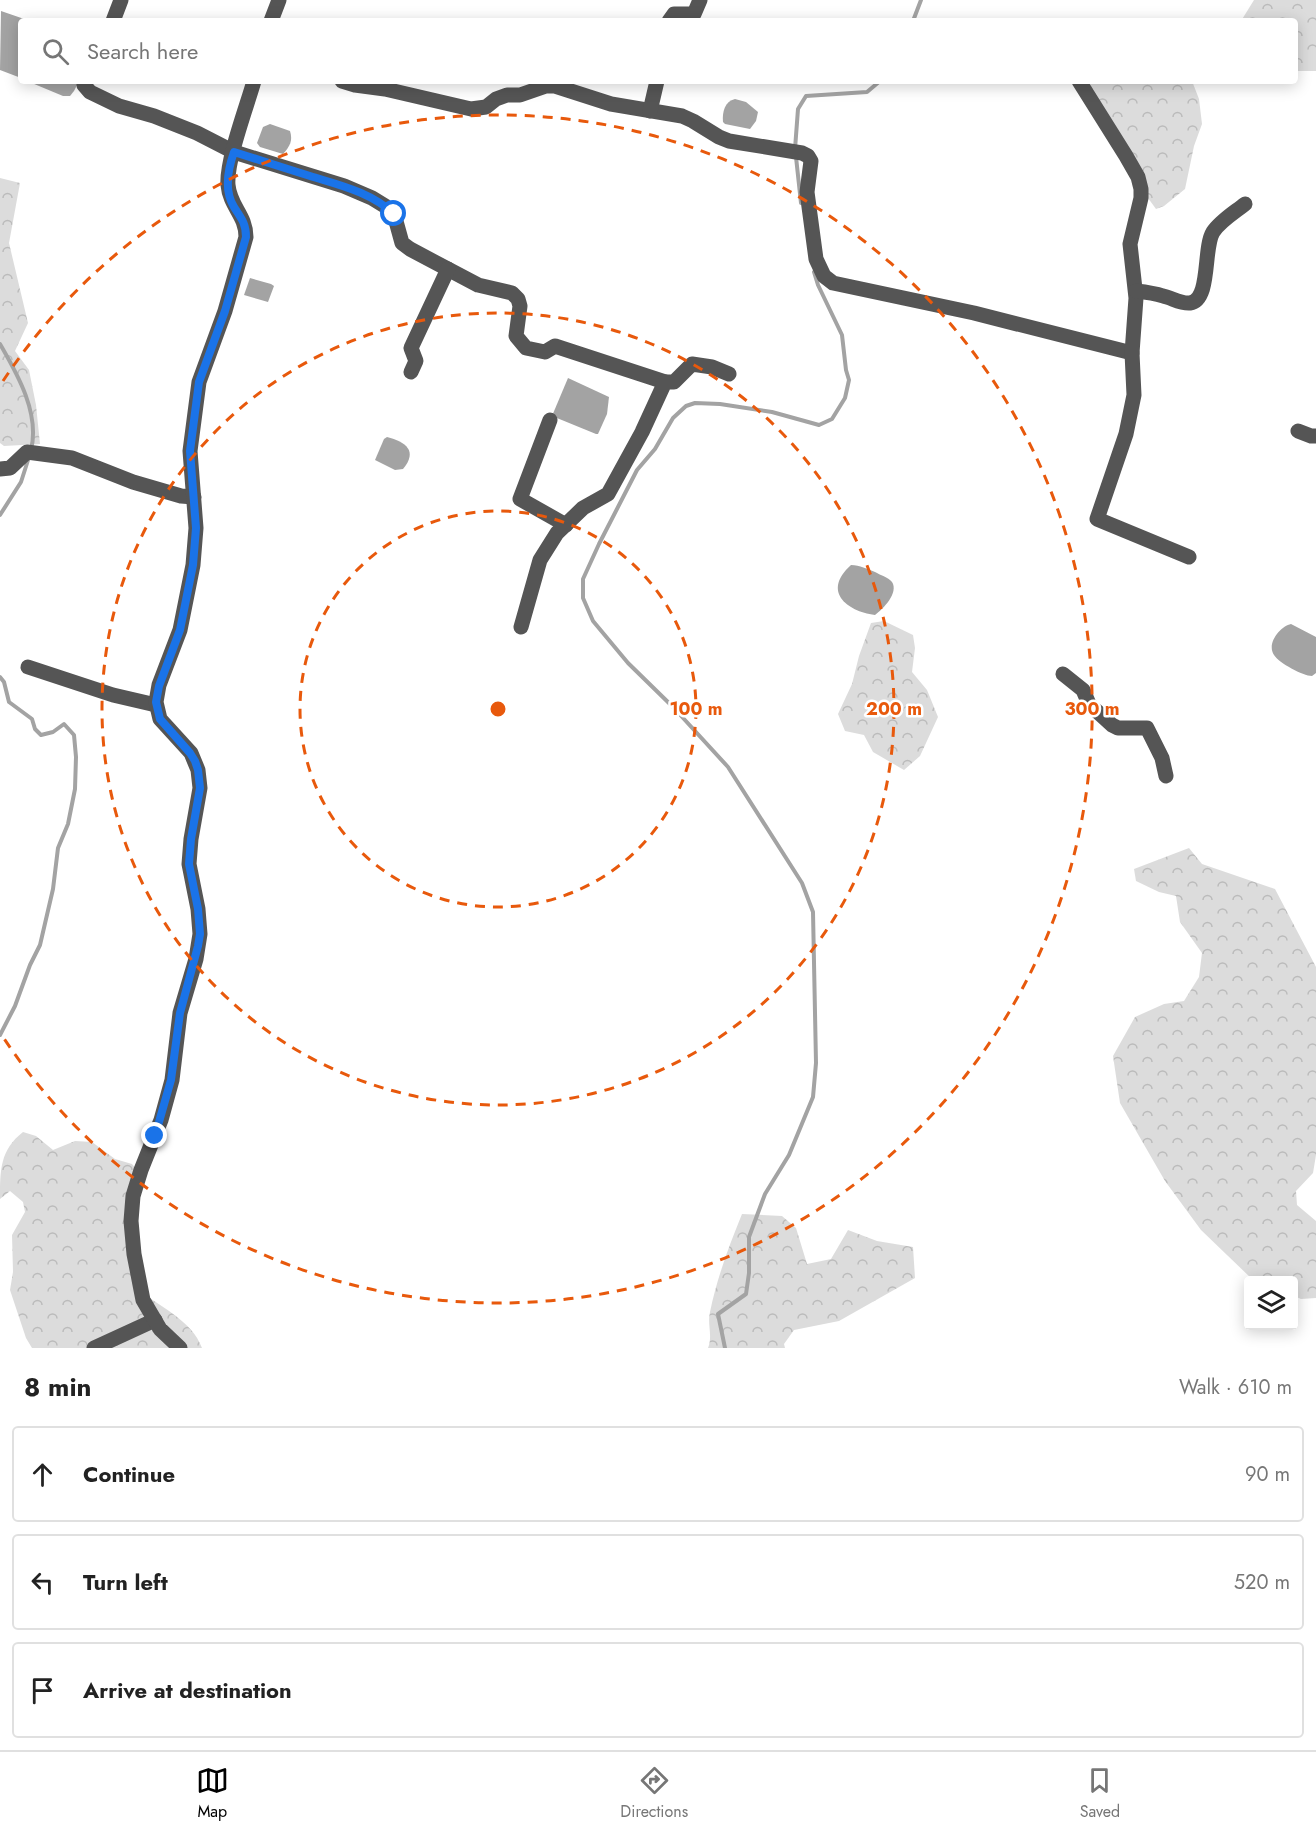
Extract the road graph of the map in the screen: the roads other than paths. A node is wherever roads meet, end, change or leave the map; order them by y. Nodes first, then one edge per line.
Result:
1 (121, 0) edge
2 (279, 0) edge
3 (700, 0) edge
4 (114, 18) edge
5 (272, 18) edge
6 (671, 18) edge
7 (84, 84) edge
8 (253, 84) edge
9 (352, 84) edge
10 (656, 84) edge
11 (1081, 84) edge
12 (650, 111) junction
13 (234, 152) junction
14 (1245, 204) dead end
15 (448, 269) junction
16 (1136, 291) junction
17 (1132, 353) junction
18 (411, 372) dead end
19 (729, 374) dead end
20 (665, 382) junction
21 (550, 420) dead end
22 (1298, 430) dead end
23 (1316, 436) edge
24 (0, 469) edge
25 (194, 497) junction
26 (566, 525) junction
27 (1190, 557) dead end
28 (521, 627) dead end
29 (28, 667) dead end
30 (1063, 674) dead end
31 (156, 705) junction
32 (1166, 776) dead end
33 (154, 1320) junction
34 (94, 1348) edge
35 (180, 1348) edge

1 - 4 street
2 - 5 street
3 - 6 street
7 - 13 street
8 - 13 street
9 - 12 street
10 - 12 street
11 - 16 street
12 - 17 street
13 - 15 street
13 - 25 street
14 - 16 street
15 - 18 street
15 - 20 street
16 - 17 street
17 - 27 street
19 - 20 street
20 - 26 street
21 - 26 street
22 - 23 street
24 - 25 street
25 - 31 street
26 - 28 street
29 - 31 street
30 - 32 street
31 - 33 street
33 - 34 street
33 - 35 street

